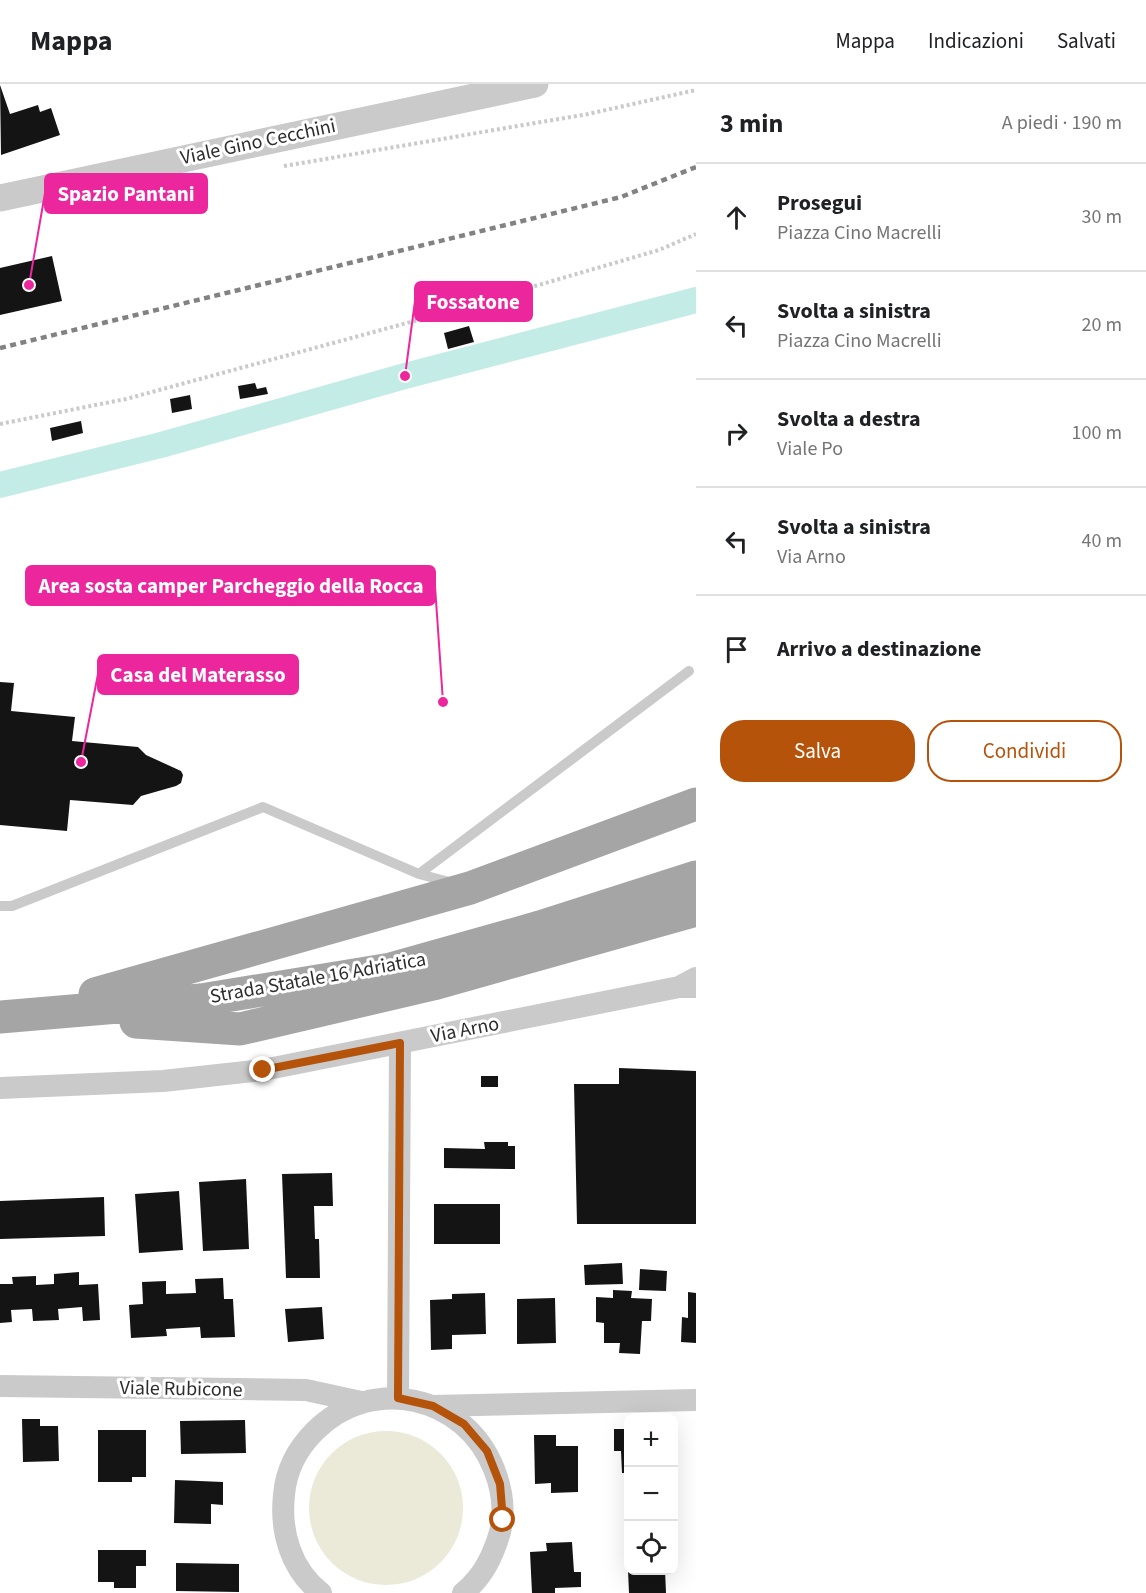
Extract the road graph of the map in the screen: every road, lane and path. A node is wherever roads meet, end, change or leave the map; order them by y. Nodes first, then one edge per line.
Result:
1 (535, 84) edge
2 (480, 89) edge
3 (696, 90) edge
4 (274, 168) dead end
5 (0, 198) edge
6 (696, 234) edge
7 (0, 424) edge
8 (689, 671) dead end
9 (696, 804) edge
10 (419, 874) junction
11 (696, 877) edge
12 (470, 888) junction
13 (0, 906) edge
14 (696, 910) edge
15 (690, 984) edge
16 (10, 1016) edge
17 (400, 1043) junction
18 (0, 1088) edge
19 (0, 1386) edge
20 (398, 1398) junction
21 (696, 1400) edge
22 (361, 1402) junction
23 (433, 1406) junction
24 (321, 1593) edge
25 (463, 1593) edge

1 - 2 street, Viale Gino Cecchini
2 - 5 street, Viale Gino Cecchini
3 - 4 path
6 - 7 path
8 - 10 lane
9 - 12 main road
10 - 12 lane
10 - 13 lane
11 - 16 main road, Strada Statale 16 Adriatica
12 - 16 main road
14 - 16 main road
15 - 17 street, Via Arno
17 - 18 street, Via Arno
17 - 20 street
19 - 22 street, Viale Rubicone
20 - 22 street
20 - 23 street
21 - 23 street
22 - 24 street
23 - 25 street

